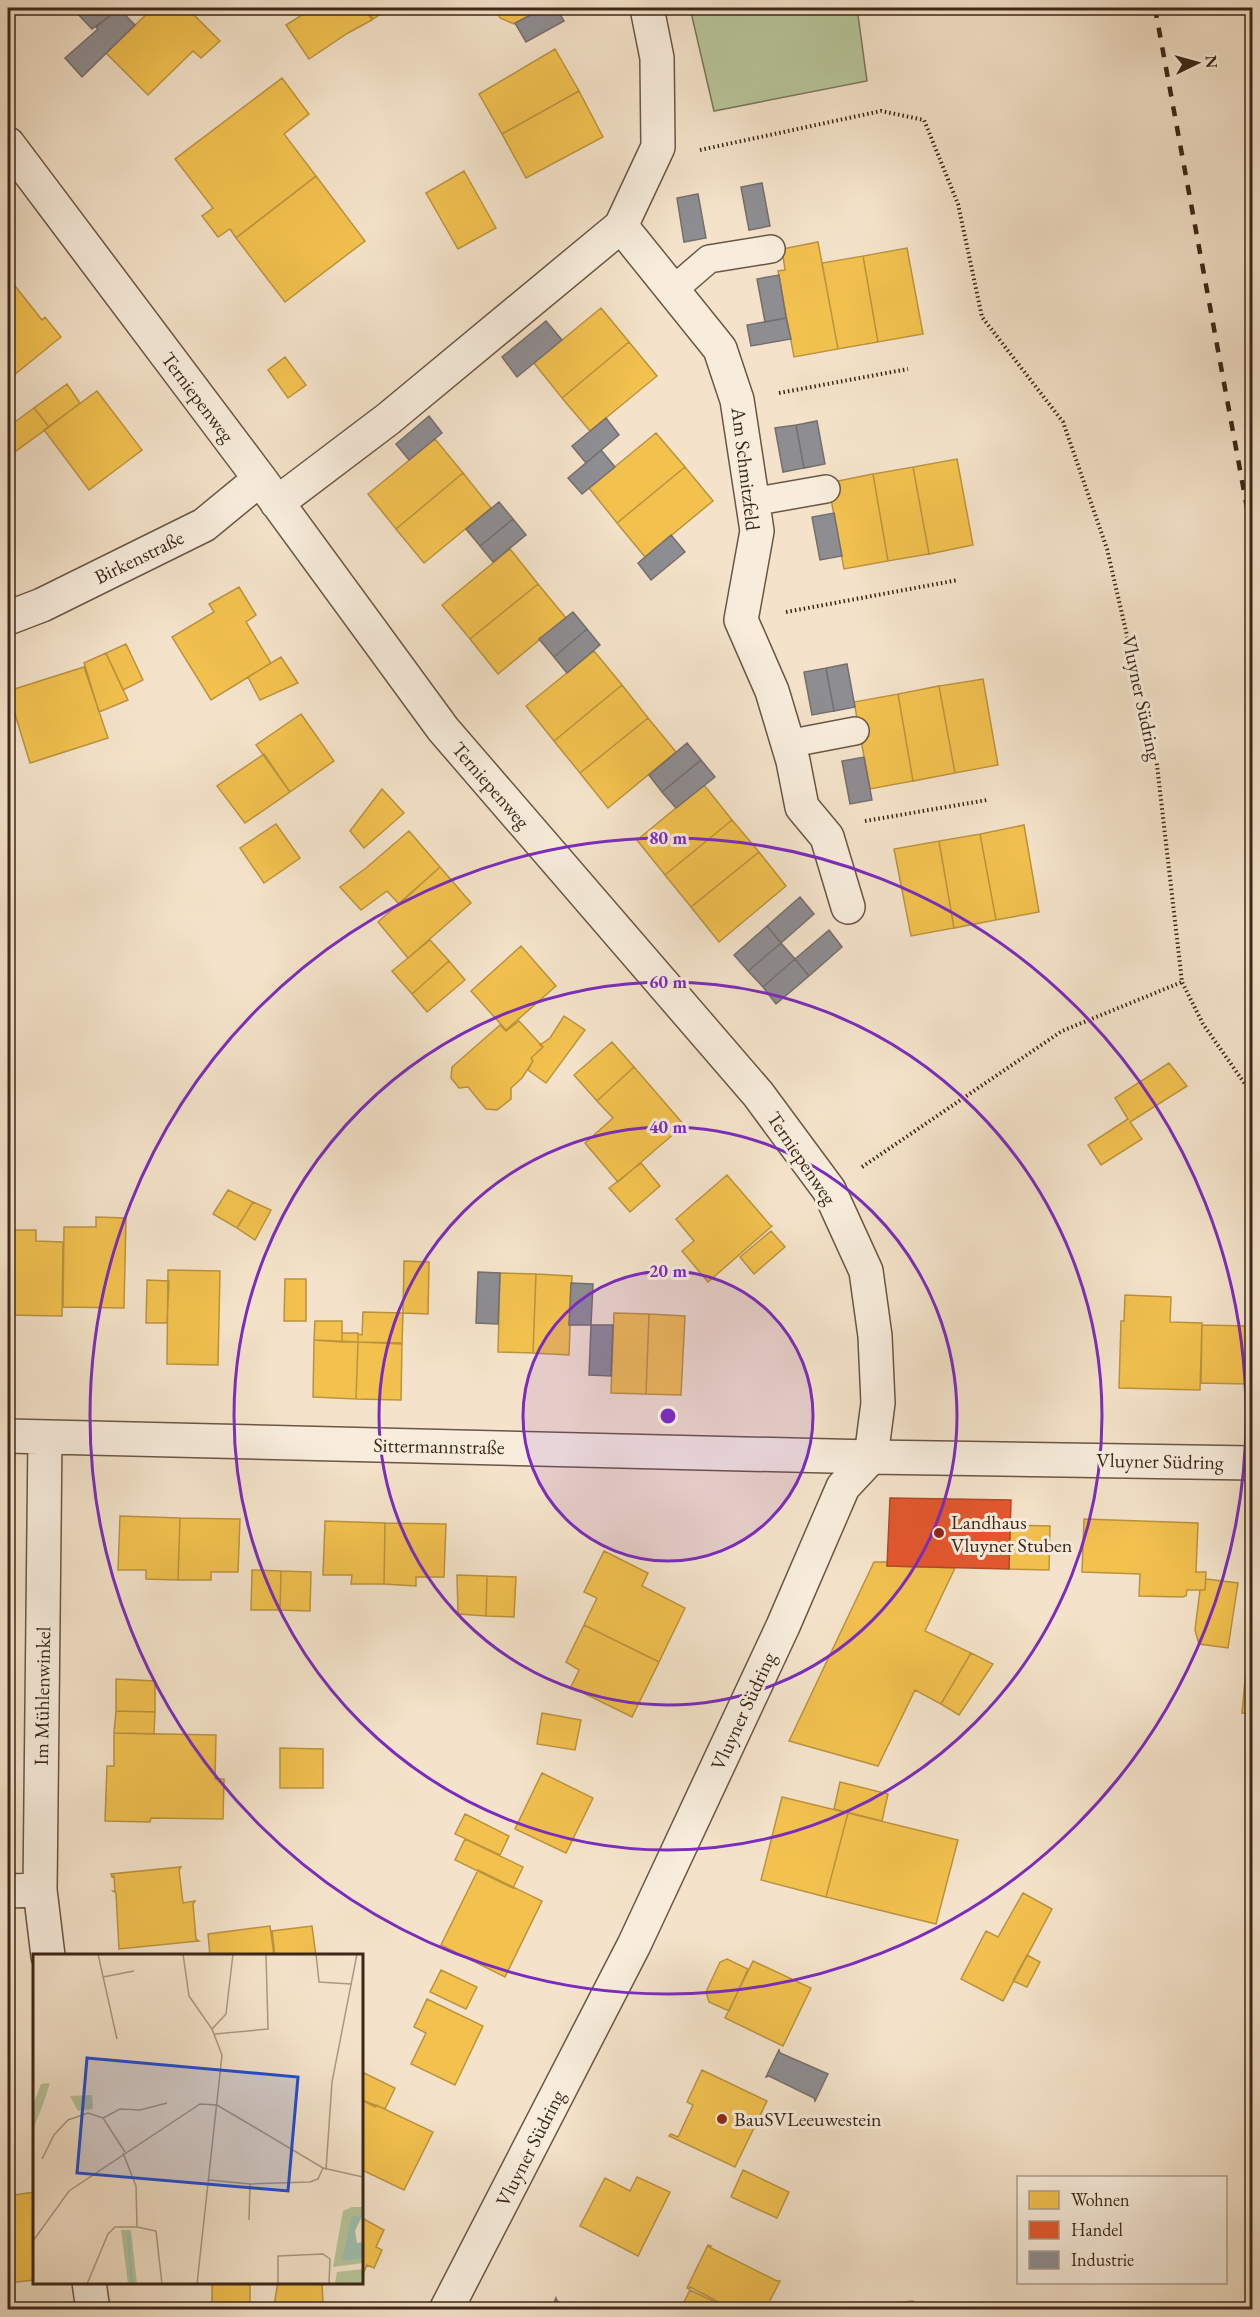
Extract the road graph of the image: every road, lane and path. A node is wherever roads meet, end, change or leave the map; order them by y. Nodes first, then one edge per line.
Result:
1 (647, 8) edge
2 (8, 144) edge
3 (658, 147) junction
4 (621, 226) junction
5 (771, 249) dead end
6 (673, 290) junction
7 (908, 369) dead end
8 (737, 400) junction
9 (826, 489) dead end
10 (268, 491) junction
11 (752, 502) junction
12 (958, 580) dead end
13 (8, 618) edge
14 (741, 620) junction
15 (855, 730) dead end
16 (787, 744) junction
17 (987, 800) dead end
18 (820, 828) junction
19 (848, 907) dead end
20 (1182, 982) junction
21 (1252, 1094) edge
22 (829, 1190) junction
23 (8, 1436) edge
24 (45, 1437) junction
25 (871, 1456) junction
26 (1252, 1463) edge
27 (40, 1890) junction
28 (8, 1891) edge
29 (48, 1954) edge
30 (89, 2284) edge
31 (93, 2310) edge
32 (446, 2310) edge

1 - 3 street
2 - 10 street, Terniepenweg
3 - 4 street
3 - 20 path, Vluyner Südring
4 - 6 street, Am Schmitzfeld
4 - 10 street
5 - 6 lane
6 - 8 street, Am Schmitzfeld
7 - 8 path
8 - 11 street, Am Schmitzfeld
9 - 11 lane
10 - 13 street, Birkenstraße
10 - 22 street, Terniepenweg
11 - 14 street, Am Schmitzfeld
12 - 14 path
14 - 16 street
15 - 16 lane
16 - 18 street
17 - 18 path
18 - 19 street
20 - 21 path, Vluyner Südring
20 - 22 path
22 - 25 street, Terniepenweg
23 - 24 street, Sittermannstraße
24 - 25 street, Sittermannstraße
24 - 27 street, Im Mühlenwinkel
25 - 26 street, Vluyner Südring
25 - 32 street, Vluyner Südring
27 - 28 street
27 - 29 street, Im Mühlenwinkel
30 - 31 street

